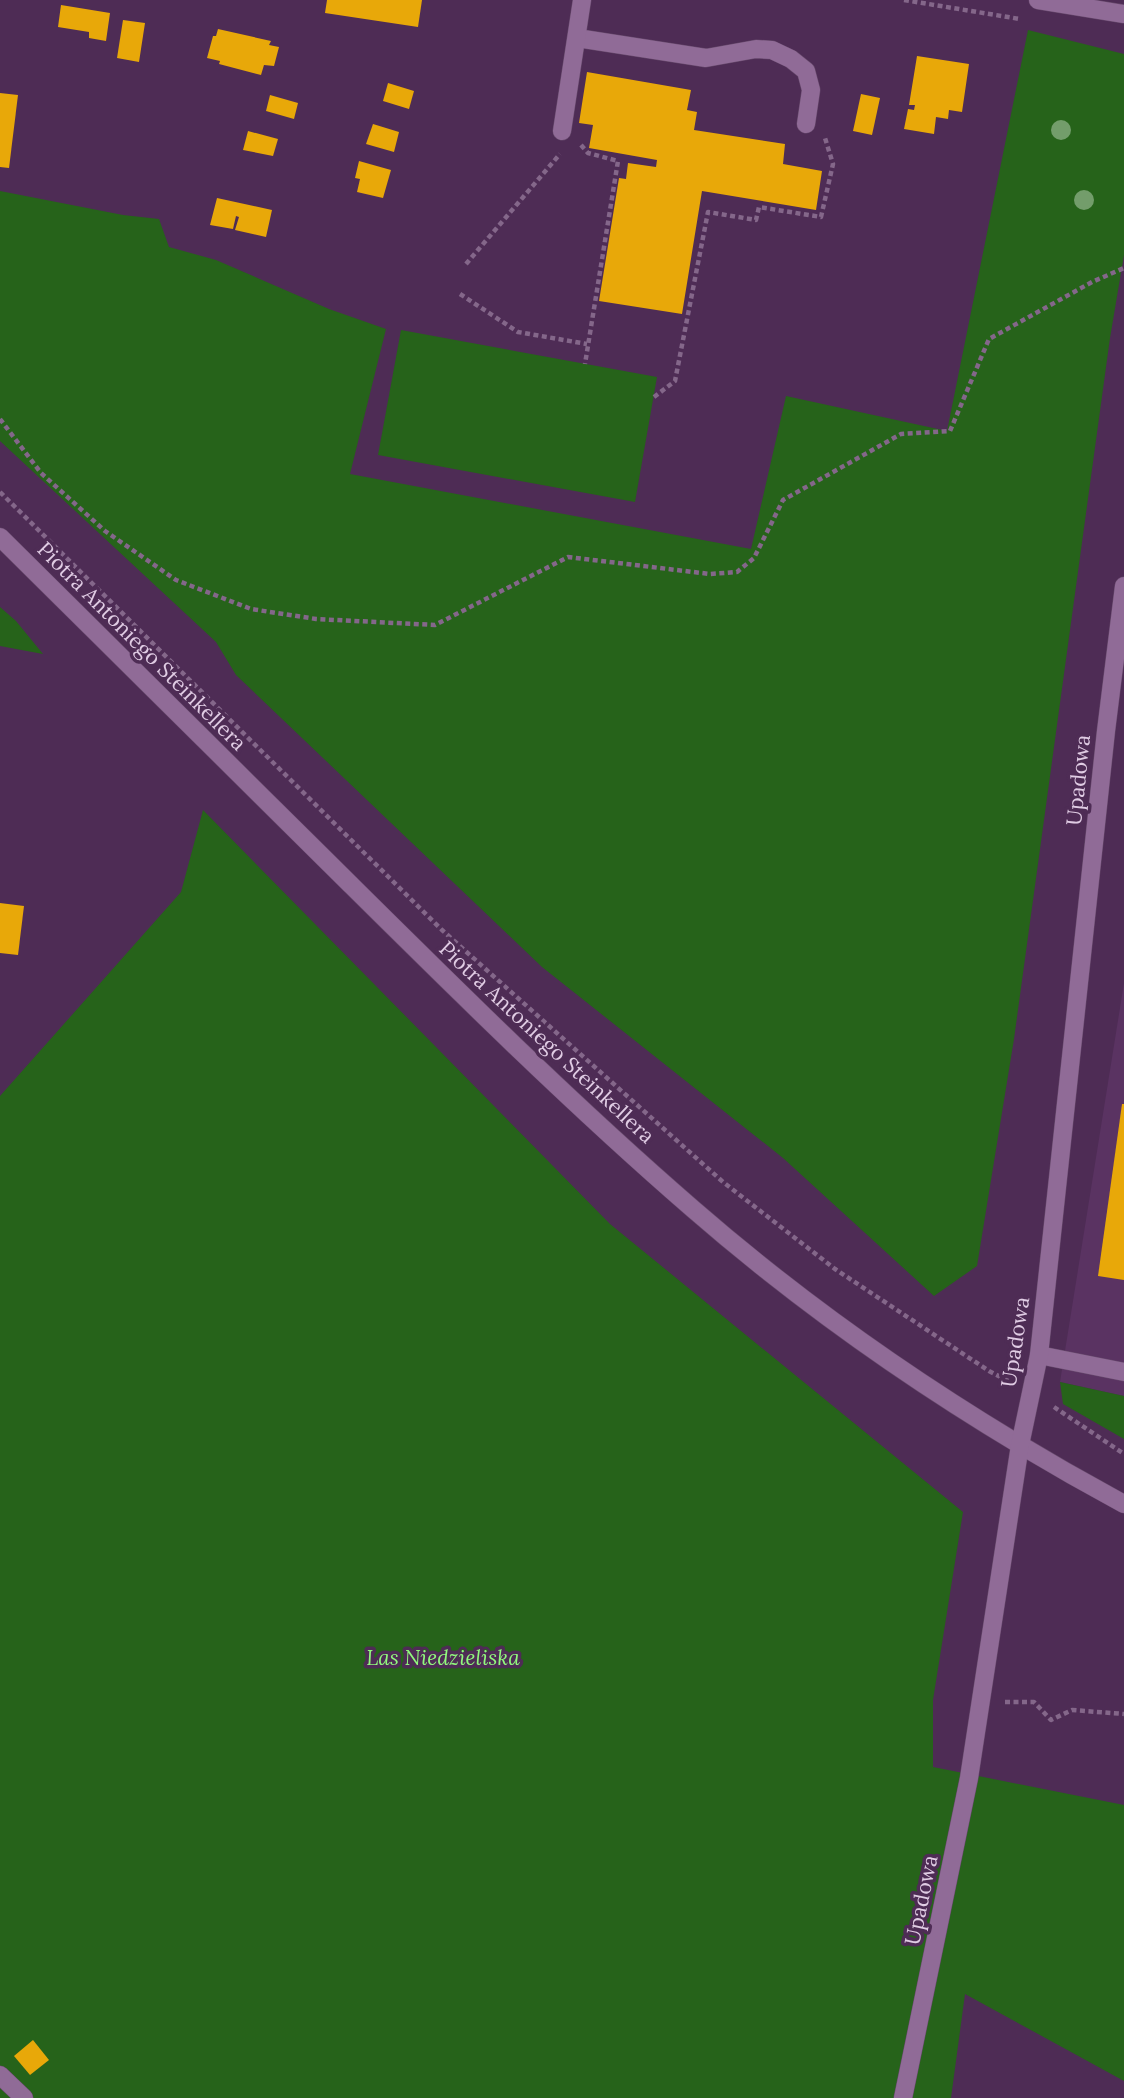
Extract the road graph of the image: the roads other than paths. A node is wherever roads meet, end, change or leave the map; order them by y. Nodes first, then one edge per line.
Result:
1 (583, 0) edge
2 (1038, 0) edge
3 (1124, 14) edge
4 (577, 38) junction
5 (806, 124) dead end
6 (562, 131) dead end
7 (0, 537) edge
8 (1124, 586) edge
9 (1039, 1356) junction
10 (1124, 1372) edge
11 (1020, 1445) junction
12 (1124, 1504) edge
13 (0, 2075) edge
14 (24, 2098) edge
15 (903, 2098) edge

1 - 4 street
2 - 3 street
4 - 5 street
4 - 6 street
7 - 11 street, Piotra Antoniego Steinkellera
8 - 9 street, Upadowa
9 - 10 street
9 - 11 street, Upadowa
11 - 12 street, Piotra Antoniego Steinkellera
11 - 15 street, Upadowa
13 - 14 street

